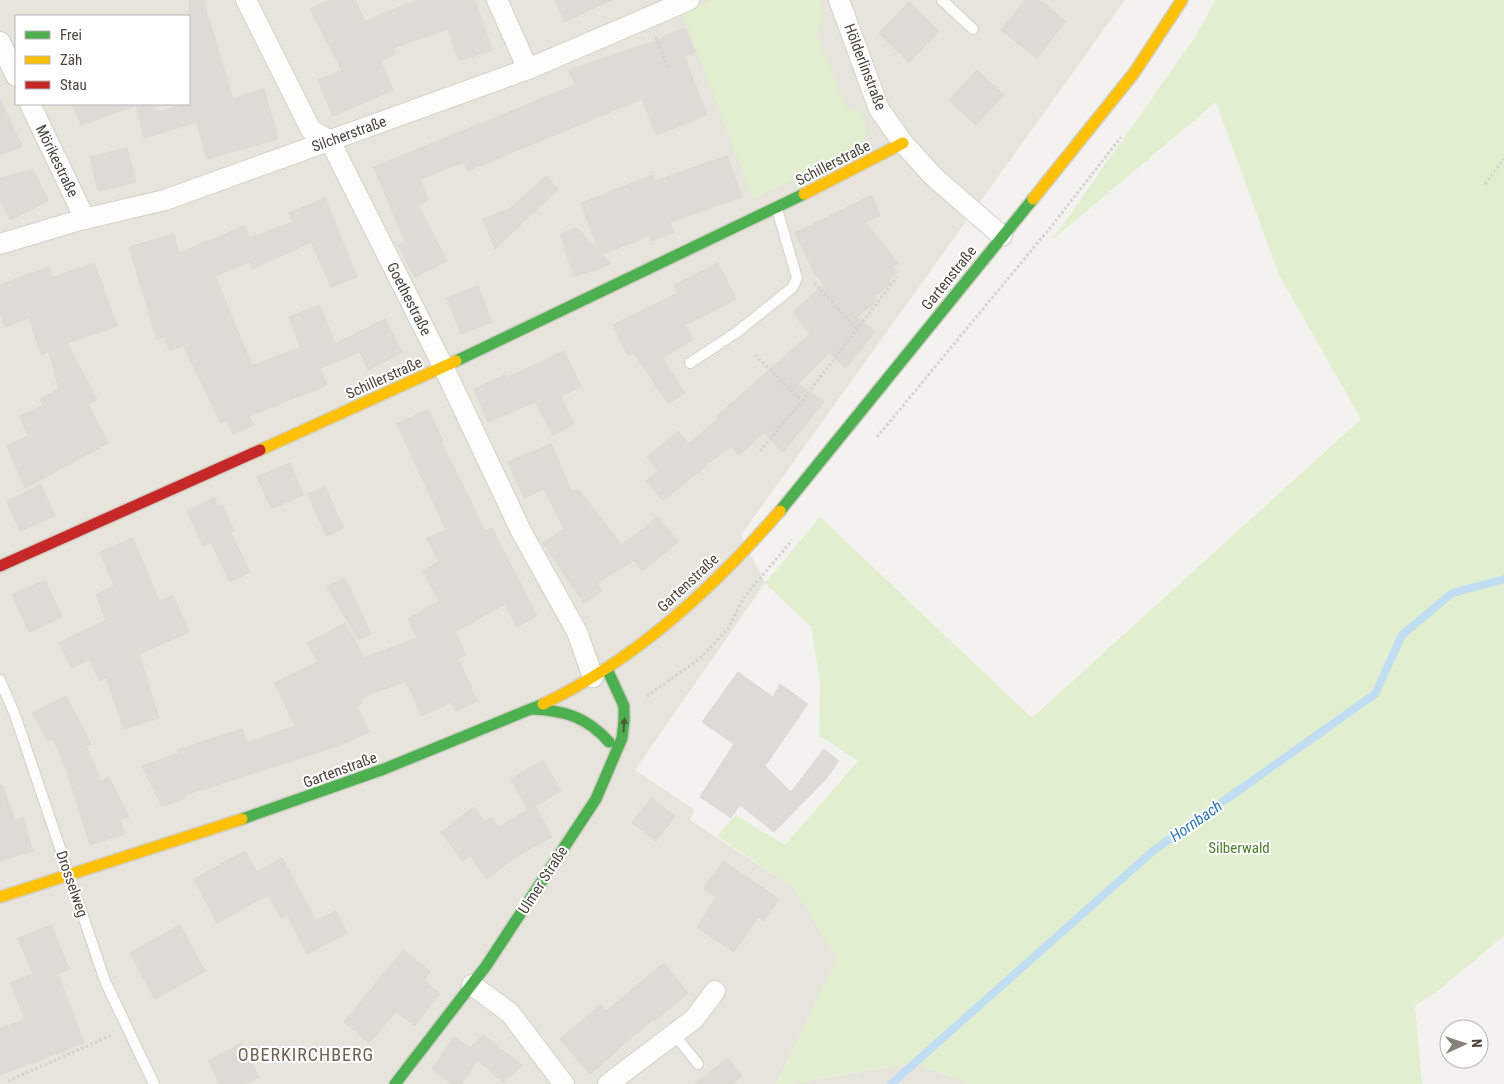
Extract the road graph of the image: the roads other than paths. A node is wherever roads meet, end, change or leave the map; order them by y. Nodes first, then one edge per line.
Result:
1 (246, 0) edge
2 (497, 0) edge
3 (690, 0) edge
4 (839, 0) edge
5 (942, 0) edge
6 (1182, 0) edge
7 (973, 29) dead end
8 (0, 42) edge
9 (528, 69) junction
10 (15, 74) edge
11 (30, 105) edge
12 (330, 141) junction
13 (903, 143) junction
14 (777, 209) junction
15 (85, 219) junction
16 (1002, 236) junction
17 (0, 244) edge
18 (690, 363) dead end
19 (444, 368) junction
20 (0, 566) edge
21 (599, 677) junction
22 (0, 680) edge
23 (531, 709) junction
24 (608, 726) dead end
25 (609, 742) junction
26 (610, 772) junction
27 (70, 875) junction
28 (0, 897) edge
29 (472, 985) junction
30 (715, 991) dead end
31 (674, 1034) junction
32 (698, 1064) dead end
33 (154, 1084) edge
34 (395, 1084) edge
35 (564, 1084) edge
36 (608, 1084) edge

1 - 12 street, Goethestraße
2 - 9 street
3 - 9 street, Silcherstraße
4 - 13 street, Hölderlinstraße
5 - 7 lane
6 - 16 main road, Gartenstraße
8 - 10 street
9 - 12 street, Silcherstraße
11 - 15 street, Mörikestraße
12 - 15 street, Silcherstraße
12 - 19 street, Goethestraße
13 - 14 main road, Schillerstraße
13 - 16 street, Hölderlinstraße
14 - 18 lane
14 - 19 main road, Schillerstraße
15 - 17 street, Silcherstraße
16 - 21 main road, Gartenstraße
19 - 20 main road, Schillerstraße
19 - 21 street, Goethestraße
21 - 23 main road, Gartenstraße
26 -> 21 main road, Ulmer Straße
22 - 27 lane, Drosselweg
23 - 25 main road
23 - 27 main road, Gartenstraße
24 - 25 main road, Ulmer Straße
25 - 26 main road, Ulmer Straße
26 - 29 main road, Ulmer Straße
27 - 28 main road, Gartenstraße
27 - 33 lane, Drosselweg
29 - 34 main road, Ulmer Straße
29 - 35 street
30 - 31 street
31 - 32 lane
31 - 36 street

